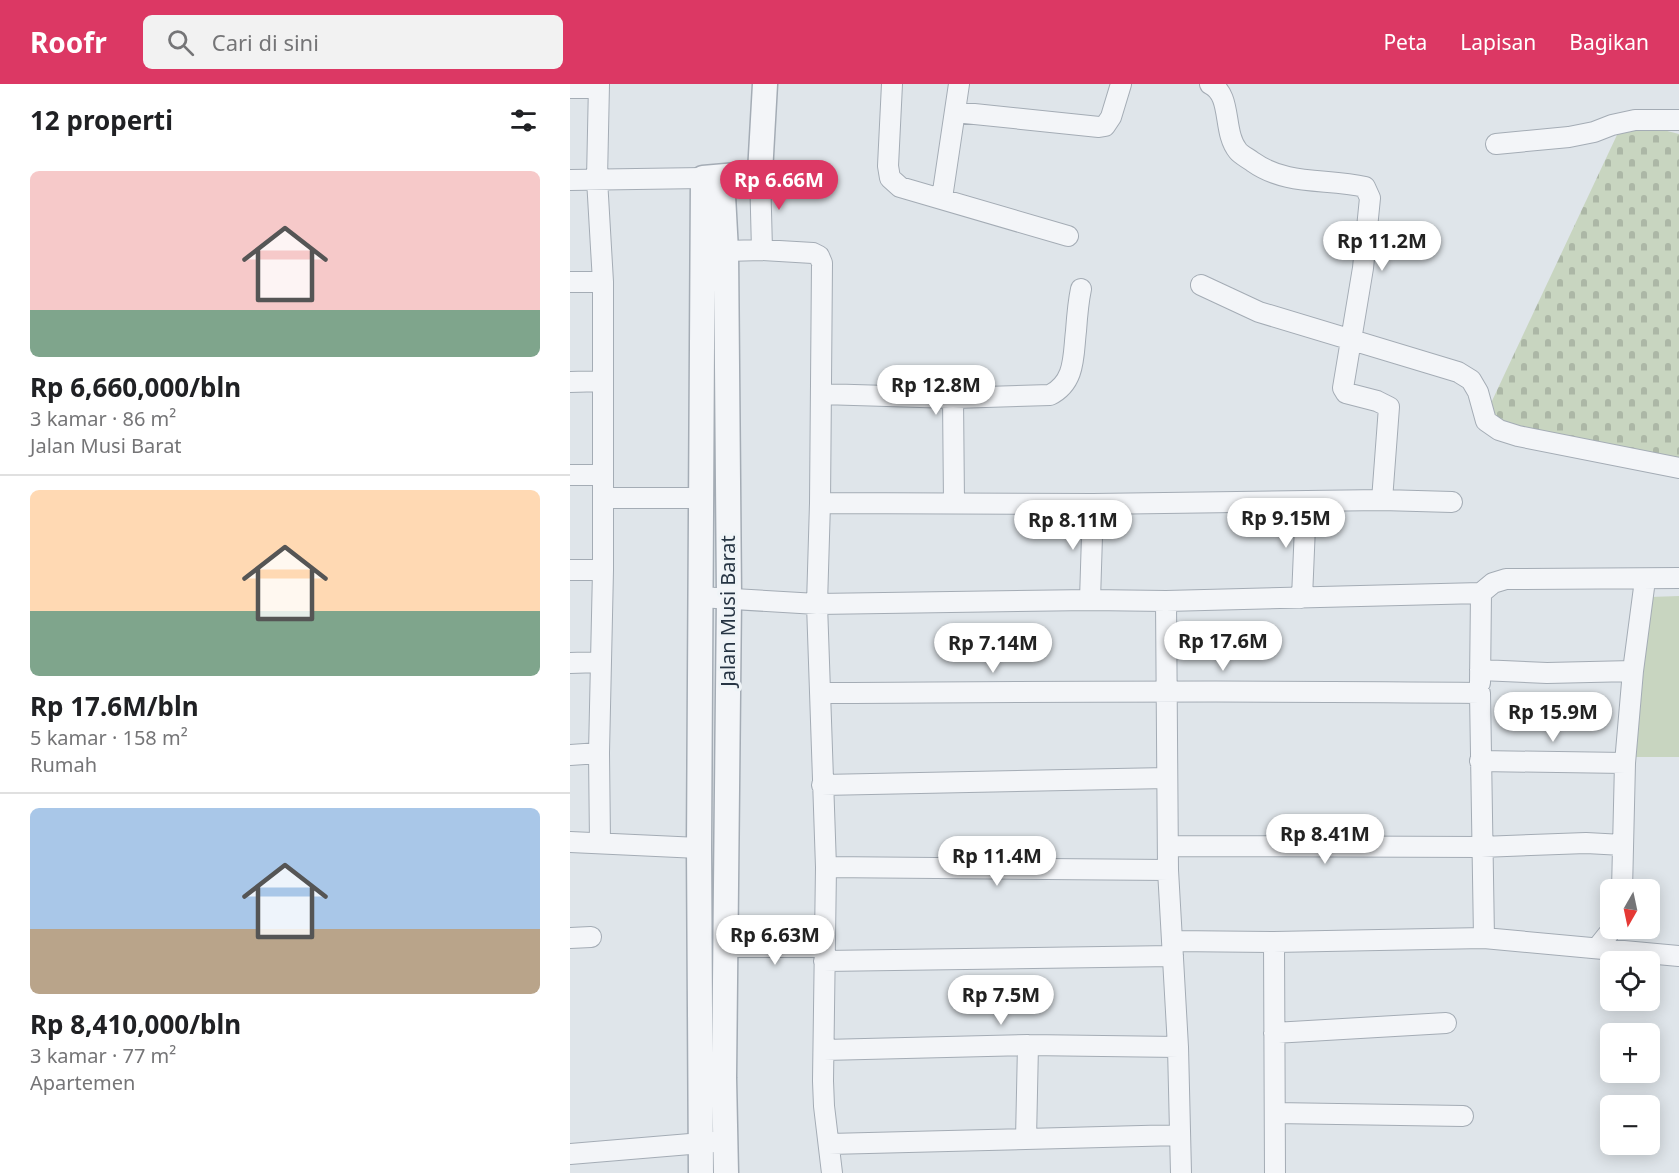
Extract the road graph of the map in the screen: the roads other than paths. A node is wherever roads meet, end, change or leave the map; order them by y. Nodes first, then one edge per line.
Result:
1 (765, 84) edge
2 (892, 84) edge
3 (959, 84) edge
4 (1121, 84) edge
5 (1210, 84) edge
6 (599, 86) edge
7 (570, 88) edge
8 (955, 112) junction
9 (1679, 120) edge
10 (1496, 144) dead end
11 (760, 173) junction
12 (713, 178) junction
13 (597, 179) junction
14 (570, 180) edge
15 (942, 198) junction
16 (1068, 236) dead end
17 (762, 250) junction
18 (726, 251) junction
19 (570, 282) edge
20 (603, 282) junction
21 (1200, 285) dead end
22 (1081, 288) dead end
23 (1352, 341) junction
24 (603, 381) junction
25 (570, 382) edge
26 (821, 394) junction
27 (953, 398) junction
28 (1679, 468) edge
29 (570, 475) edge
30 (603, 475) junction
31 (603, 498) junction
32 (700, 498) junction
33 (1383, 500) junction
34 (1306, 502) junction
35 (1452, 502) dead end
36 (820, 503) junction
37 (954, 503) junction
38 (1093, 504) junction
39 (570, 570) edge
40 (603, 570) junction
41 (1679, 578) edge
42 (1646, 580) junction
43 (1481, 593) junction
44 (699, 597) junction
45 (729, 597) junction
46 (1302, 598) junction
47 (1090, 600) junction
48 (1166, 601) junction
49 (817, 604) junction
50 (600, 662) junction
51 (570, 663) edge
52 (1480, 670) junction
53 (1634, 671) junction
54 (1166, 692) junction
55 (820, 693) junction
56 (1480, 693) junction
57 (599, 753) junction
58 (570, 755) edge
59 (1480, 761) junction
60 (1625, 762) junction
61 (1167, 778) junction
62 (822, 785) junction
63 (570, 842) edge
64 (600, 842) junction
65 (1623, 845) junction
66 (1168, 846) junction
67 (1481, 847) junction
68 (699, 848) junction
69 (826, 867) junction
70 (1168, 870) junction
71 (1622, 879) edge
72 (591, 937) dead end
73 (570, 938) edge
74 (1484, 938) junction
75 (1605, 939) edge
76 (1274, 942) junction
77 (700, 947) junction
78 (726, 947) junction
79 (1598, 948) junction
80 (1173, 949) junction
81 (824, 954) junction
82 (1679, 956) edge
83 (1446, 1023) dead end
84 (1274, 1033) junction
85 (1028, 1045) junction
86 (1178, 1047) junction
87 (824, 1050) junction
88 (1275, 1113) junction
89 (1463, 1116) dead end
90 (1180, 1135) junction
91 (1026, 1139) junction
92 (725, 1140) junction
93 (701, 1144) junction
94 (829, 1144) junction
95 (570, 1154) edge
96 (701, 1173) edge
97 (726, 1173) edge
98 (832, 1173) edge
99 (1181, 1173) edge
100 (1275, 1173) edge

1 - 11 street
2 - 15 street
3 - 8 street
4 - 8 street
5 - 23 street
6 - 7 street
6 - 13 street
8 - 15 street
9 - 10 street
11 - 12 street
11 - 17 street
12 - 13 street
12 - 18 street, Jalan Musi Barat
12 - 32 street, Jalan Musi Barat
13 - 14 street
13 - 20 street
15 - 16 street
17 - 18 street
17 - 26 street
18 - 45 street, Jalan Musi Barat
19 - 20 street
20 - 24 street
21 - 23 street
22 - 27 street
23 - 28 street
23 - 33 street
24 - 25 street
24 - 30 street
26 - 27 street
26 - 36 street
27 - 37 street
29 - 30 street
30 - 31 street
31 - 32 street
31 - 40 street
32 - 44 street, Jalan Musi Barat
33 - 34 street
33 - 35 street
34 - 38 street
34 - 46 street
36 - 37 street
36 - 49 street
37 - 38 street
38 - 47 street
39 - 40 street
40 - 50 street
41 - 42 street
42 - 43 street
42 - 53 street
43 - 46 street
43 - 52 street
44 - 45 street
44 - 68 street, Jalan Musi Barat
45 - 49 street
45 - 78 street, Jalan Musi Barat
46 - 48 street
47 - 48 street
47 - 49 street
48 - 54 street
49 - 55 street
50 - 51 street
50 - 57 street
52 - 53 street
52 - 56 street
53 - 60 street
54 - 55 street
54 - 56 street
54 - 61 street
55 - 62 street
56 - 59 street
57 - 58 street
57 - 64 street
59 - 60 street
59 - 67 street
60 - 65 street
61 - 62 street
61 - 66 street
62 - 69 street
63 - 64 street
64 - 68 street
65 - 67 street
65 - 71 street
66 - 67 street
66 - 70 street
67 - 74 street
68 - 77 street, Jalan Musi Barat
69 - 70 street
69 - 81 street
70 - 80 street
72 - 73 street
74 - 76 street
74 - 79 street
75 - 79 street
76 - 80 street
76 - 84 street
77 - 78 street
77 - 93 street, Jalan Musi Barat
78 - 81 street
78 - 92 street, Jalan Musi Barat
79 - 82 street
80 - 81 street
80 - 86 street
81 - 87 street
83 - 84 street
84 - 88 street
85 - 86 street
85 - 87 street
85 - 91 street
86 - 90 street
87 - 94 street
88 - 89 street
88 - 100 street
90 - 91 street
90 - 99 street
91 - 94 street
92 - 93 street
92 - 97 street, Jalan Musi Barat
93 - 95 street
93 - 96 street, Jalan Musi Barat
94 - 98 street

